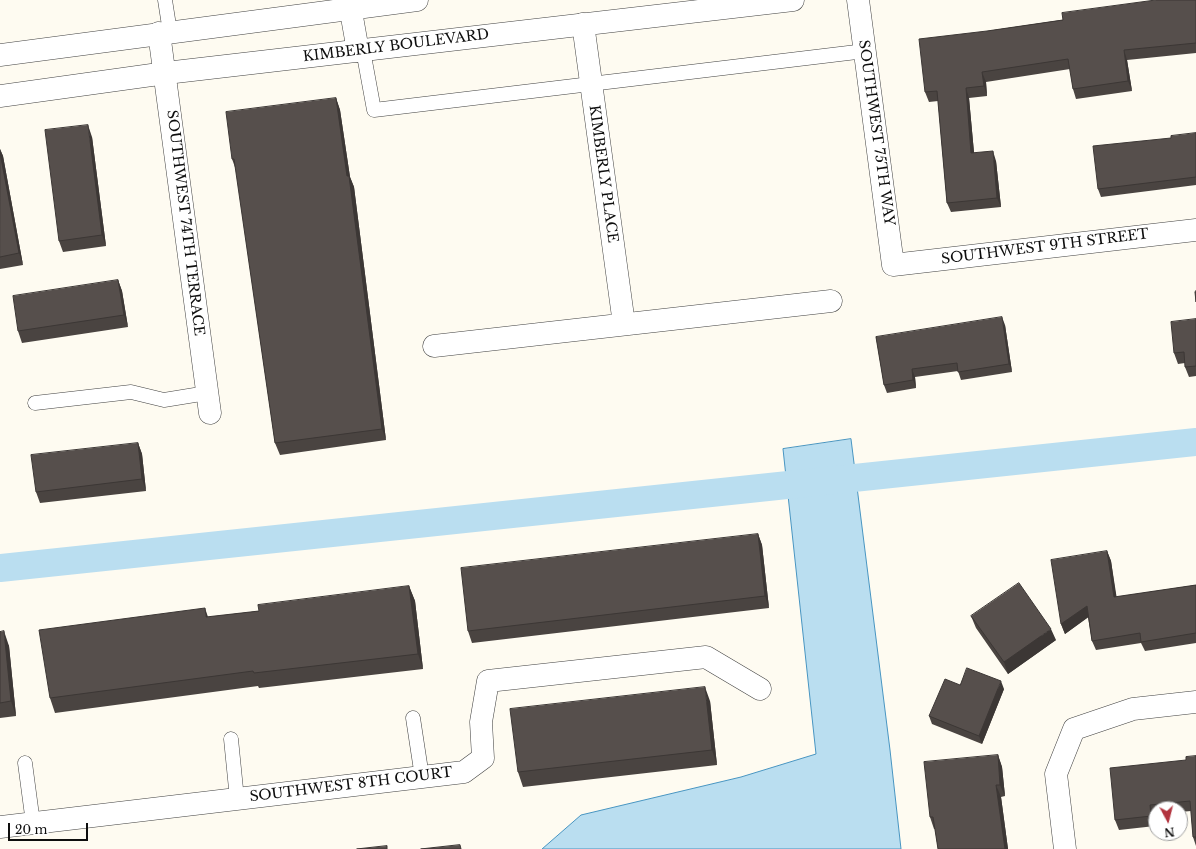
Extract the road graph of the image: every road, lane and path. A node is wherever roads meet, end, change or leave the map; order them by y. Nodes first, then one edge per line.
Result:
1 (165, 0) edge
2 (417, 0) edge
3 (793, 0) edge
4 (858, 0) edge
5 (349, 4) edge
6 (583, 24) junction
7 (165, 32) junction
8 (360, 50) junction
9 (865, 51) junction
10 (0, 56) edge
11 (166, 73) junction
12 (591, 85) junction
13 (0, 96) edge
14 (1196, 230) edge
15 (893, 265) joint
16 (831, 301) dead end
17 (624, 324) junction
18 (434, 346) dead end
19 (35, 403) dead end
20 (208, 403) joint
21 (760, 690) dead end
22 (1196, 702) edge
23 (413, 718) dead end
24 (231, 739) dead end
25 (25, 763) dead end
26 (422, 777) junction
27 (237, 799) junction
28 (33, 823) junction
29 (0, 827) edge
30 (1065, 849) edge

1 - 7 lane
2 - 5 street
3 - 6 street, KIMBERLY BOULEVARD
4 - 9 street, SOUTHWEST 75TH WAY
5 - 7 street
5 - 8 street
6 - 8 street, KIMBERLY BOULEVARD
6 - 12 street, KIMBERLY PLACE
7 - 10 street
7 - 11 street, SOUTHWEST 74TH TERRACE
8 - 11 street, KIMBERLY BOULEVARD
8 - 12 lane
9 - 12 lane
9 - 15 street, SOUTHWEST 75TH WAY
11 - 13 street, KIMBERLY BOULEVARD
11 - 20 street, SOUTHWEST 74TH TERRACE
12 - 17 street, KIMBERLY PLACE
14 - 15 street, SOUTHWEST 9TH STREET
16 - 17 street
17 - 18 street
19 - 20 lane
21 - 26 street, SOUTHWEST 8TH COURT
22 - 30 street
23 - 26 lane
24 - 27 lane
25 - 28 lane
26 - 27 street, SOUTHWEST 8TH COURT
27 - 28 street, SOUTHWEST 8TH COURT
28 - 29 street, SOUTHWEST 8TH COURT

